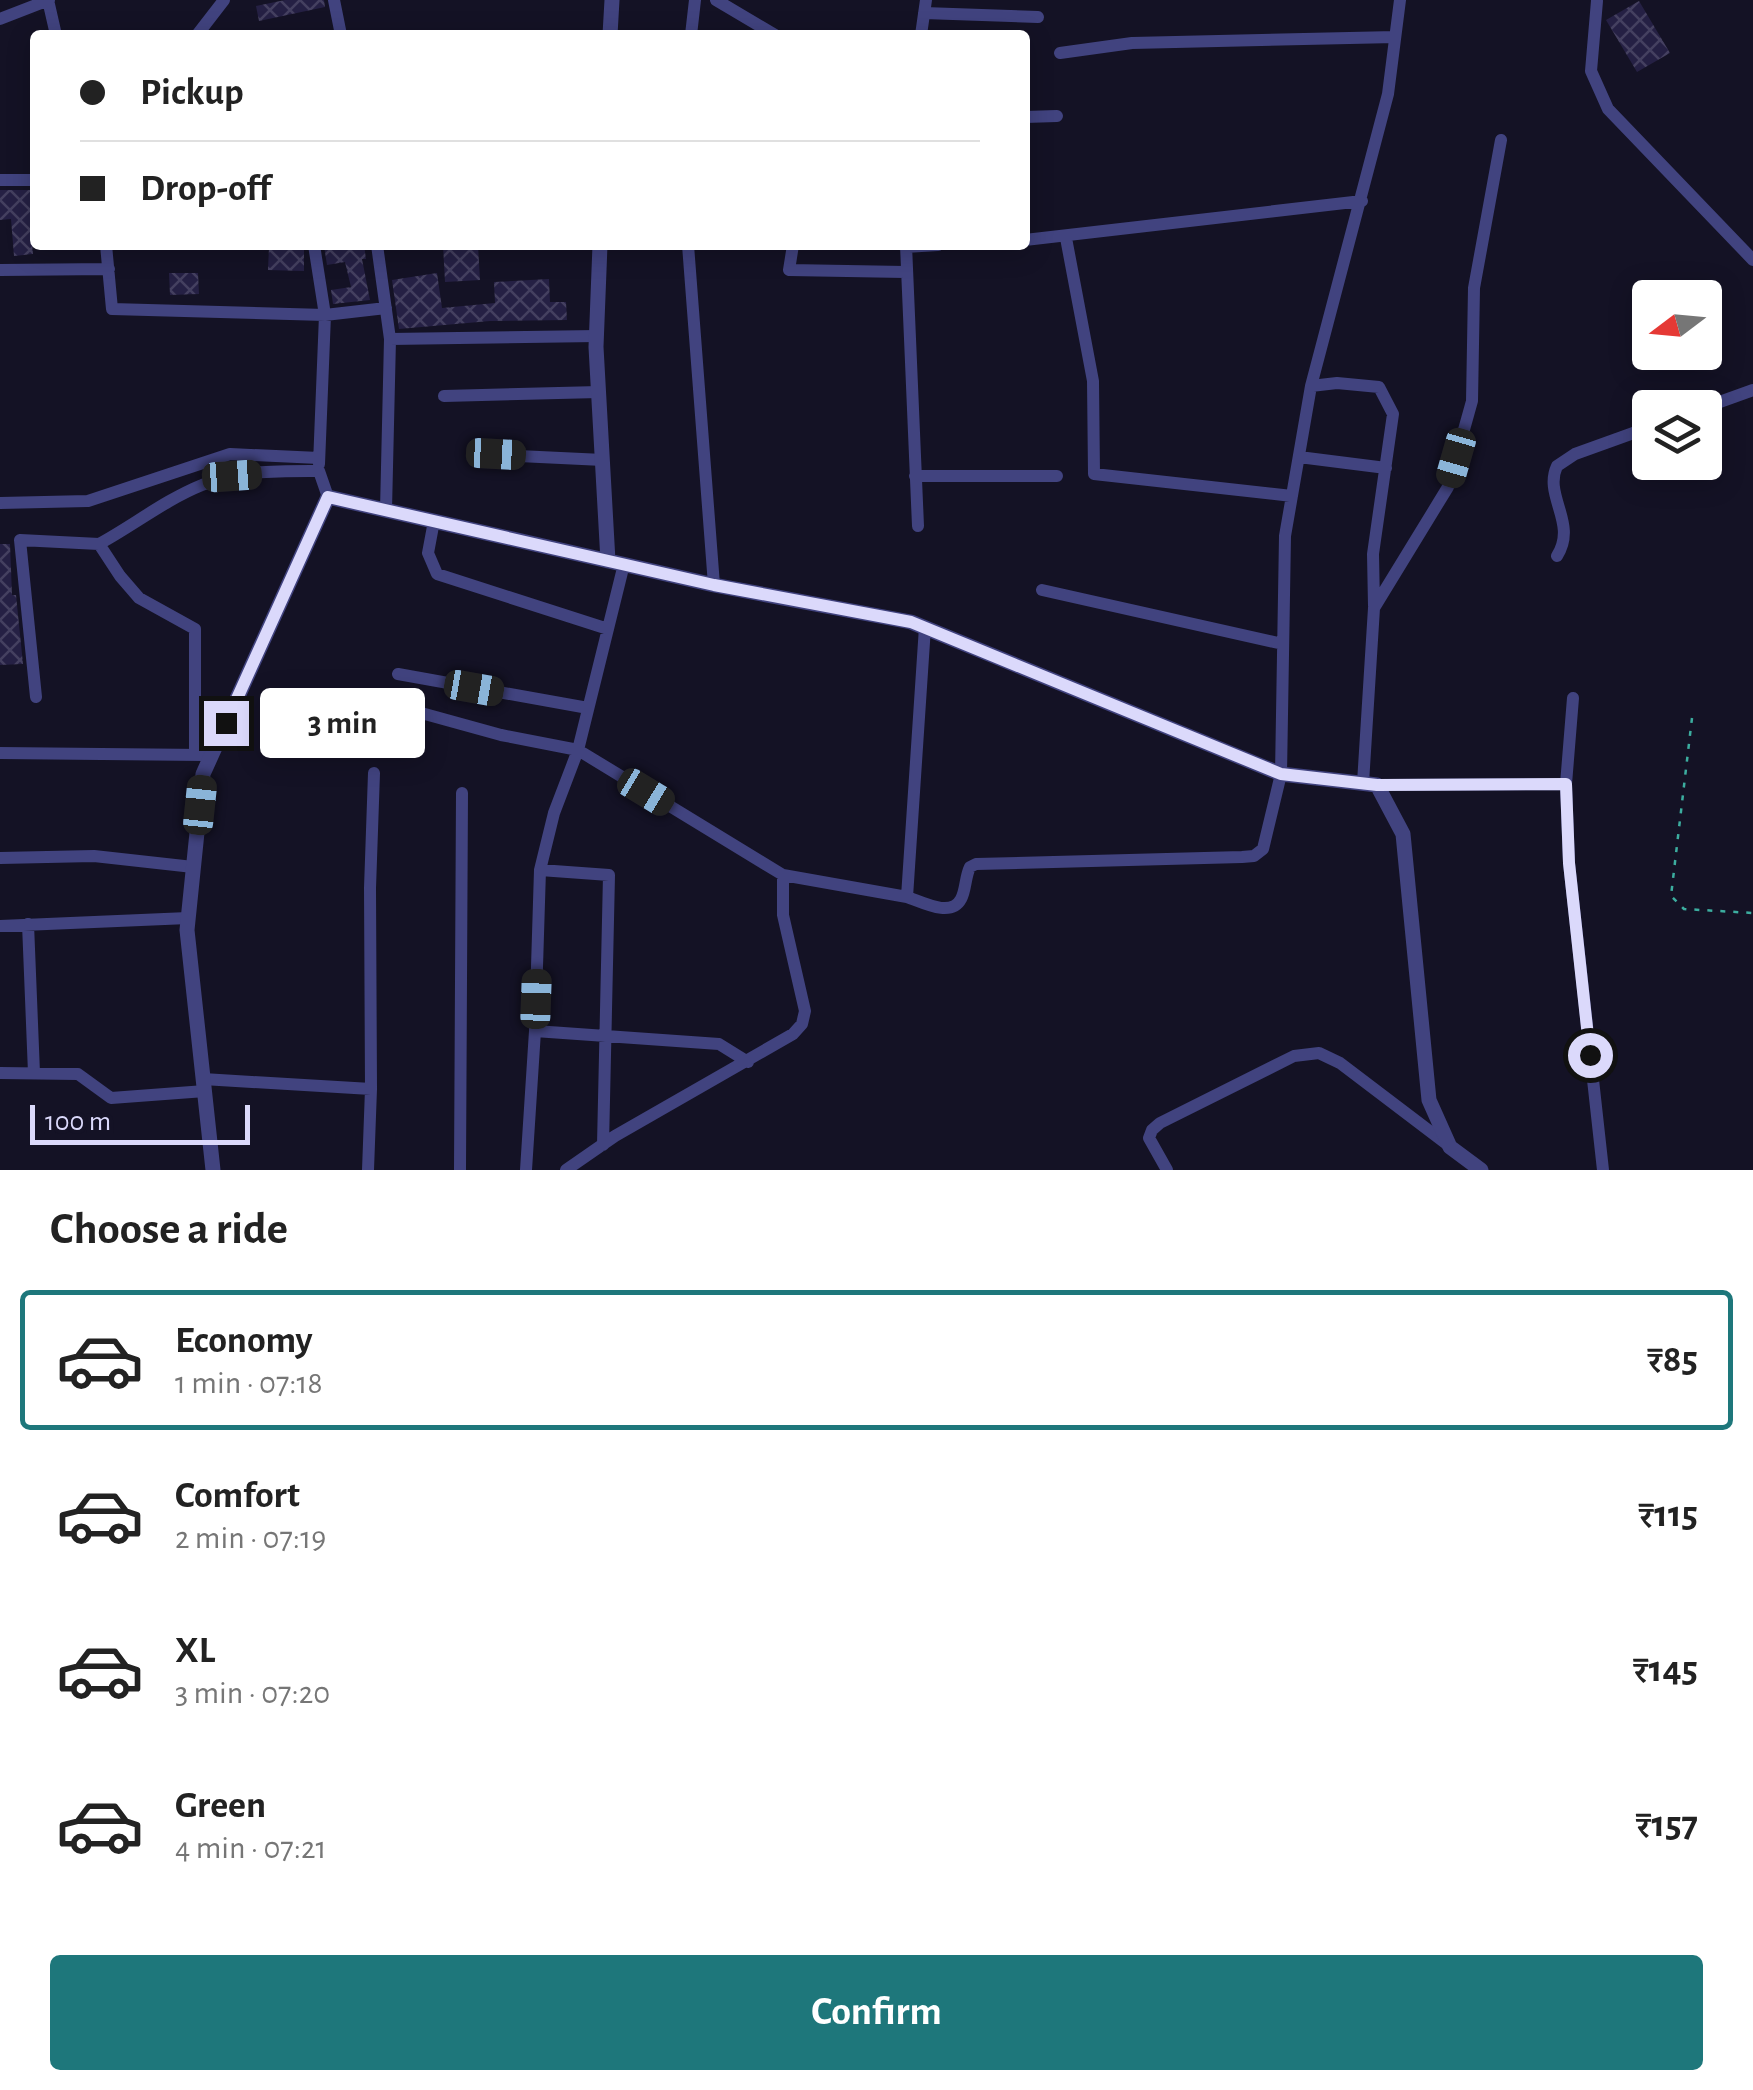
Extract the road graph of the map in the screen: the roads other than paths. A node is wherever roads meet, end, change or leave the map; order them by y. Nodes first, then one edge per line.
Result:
1 (49, 0) edge
2 (224, 0) edge
3 (334, 0) edge
4 (612, 0) edge
5 (695, 0) edge
6 (716, 0) edge
7 (1400, 0) edge
8 (1597, 1) edge
9 (925, 6) edge
10 (1038, 18) dead end
11 (0, 19) edge
12 (55, 30) edge
13 (201, 30) edge
14 (339, 30) edge
15 (610, 30) edge
16 (692, 30) edge
17 (766, 30) edge
18 (1395, 37) junction
19 (1060, 54) dead end
20 (1056, 116) dead end
21 (1030, 117) edge
22 (1501, 140) dead end
23 (0, 180) edge
24 (30, 180) edge
25 (1362, 201) junction
26 (1066, 238) junction
27 (1030, 240) edge
28 (106, 250) edge
29 (315, 250) edge
30 (377, 250) edge
31 (600, 250) edge
32 (688, 250) edge
33 (792, 250) edge
34 (906, 250) edge
35 (1753, 260) edge
36 (108, 269) junction
37 (0, 270) edge
38 (905, 272) junction
39 (386, 308) junction
40 (326, 315) junction
41 (596, 336) junction
42 (390, 339) junction
43 (1311, 386) junction
44 (1753, 390) edge
45 (599, 392) junction
46 (444, 396) dead end
47 (1722, 401) edge
48 (1632, 433) edge
49 (496, 454) dead end
50 (1298, 457) junction
51 (603, 460) junction
52 (319, 464) junction
53 (1386, 468) junction
54 (915, 476) junction
55 (1057, 476) dead end
56 (1292, 496) junction
57 (328, 497) junction
58 (0, 504) edge
59 (386, 510) junction
60 (434, 521) junction
61 (918, 526) dead end
62 (99, 544) junction
63 (1557, 556) dead end
64 (616, 562) junction
65 (714, 585) junction
66 (1042, 590) dead end
67 (1374, 608) junction
68 (925, 627) junction
69 (608, 629) junction
70 (1283, 644) junction
71 (398, 674) dead end
72 (36, 697) dead end
73 (1573, 698) dead end
74 (385, 703) dead end
75 (588, 708) junction
76 (578, 750) junction
77 (0, 753) edge
78 (203, 755) junction
79 (374, 773) dead end
80 (1281, 774) junction
81 (1370, 784) junction
82 (1566, 784) junction
83 (462, 793) dead end
84 (0, 858) edge
85 (193, 867) junction
86 (540, 870) junction
87 (783, 875) junction
88 (907, 898) junction
89 (188, 918) junction
90 (28, 924) junction
91 (0, 926) edge
92 (535, 1031) junction
93 (604, 1036) junction
94 (748, 1062) junction
95 (0, 1073) edge
96 (34, 1073) junction
97 (204, 1085) junction
98 (371, 1089) junction
99 (602, 1145) junction
100 (1450, 1147) junction
101 (213, 1170) edge
102 (368, 1170) edge
103 (460, 1170) edge
104 (526, 1170) edge
105 (566, 1170) edge
106 (1167, 1170) edge
107 (1481, 1170) edge
108 (1603, 1170) edge

1 - 11 street
1 - 12 street
2 - 13 street
3 - 14 street
4 - 15 street
5 - 16 street
6 - 17 street
7 - 18 street
8 - 35 street
9 - 10 street
18 - 19 street
18 - 25 street
20 - 21 street
22 - 67 street
23 - 24 street
25 - 26 street
25 - 43 street
26 - 27 street
26 - 56 street
28 - 36 street
29 - 40 street
30 - 39 street
31 - 41 street
32 - 65 street
33 - 38 street
34 - 38 street
36 - 37 street
36 - 40 street
38 - 54 street
39 - 40 street
39 - 42 street
40 - 52 street
41 - 42 street
41 - 45 street
42 - 59 street
43 - 50 street
43 - 53 street
44 - 47 street
45 - 46 street
45 - 51 street
48 - 63 street
49 - 51 street
50 - 53 street
50 - 56 street
51 - 64 street
52 - 57 street
52 - 58 street
52 - 62 street
53 - 67 street
54 - 55 street
54 - 61 street
56 - 70 street
57 - 59 street
57 - 78 street
59 - 60 street
60 - 64 street
60 - 69 street
62 - 72 street
62 - 78 street
64 - 65 street
64 - 69 street
65 - 68 street
66 - 70 street
67 - 81 street
68 - 80 street
68 - 88 street
69 - 75 street
70 - 80 street
71 - 75 street
73 - 82 street
74 - 76 street
75 - 76 street
76 - 86 street
76 - 87 street
77 - 78 street
78 - 85 street
79 - 98 street
80 - 81 street
80 - 88 street
81 - 82 street
81 - 100 street
82 - 108 street
83 - 103 street
84 - 85 street
85 - 89 street
86 - 92 street
86 - 93 street
87 - 88 street
87 - 94 street
89 - 90 street
89 - 97 street
90 - 91 street
90 - 96 street
92 - 93 street
92 - 104 street
93 - 94 street
93 - 99 street
94 - 99 street
95 - 96 street
96 - 97 street
97 - 98 street
97 - 101 street
98 - 102 street
99 - 105 street
100 - 106 street
100 - 107 street

